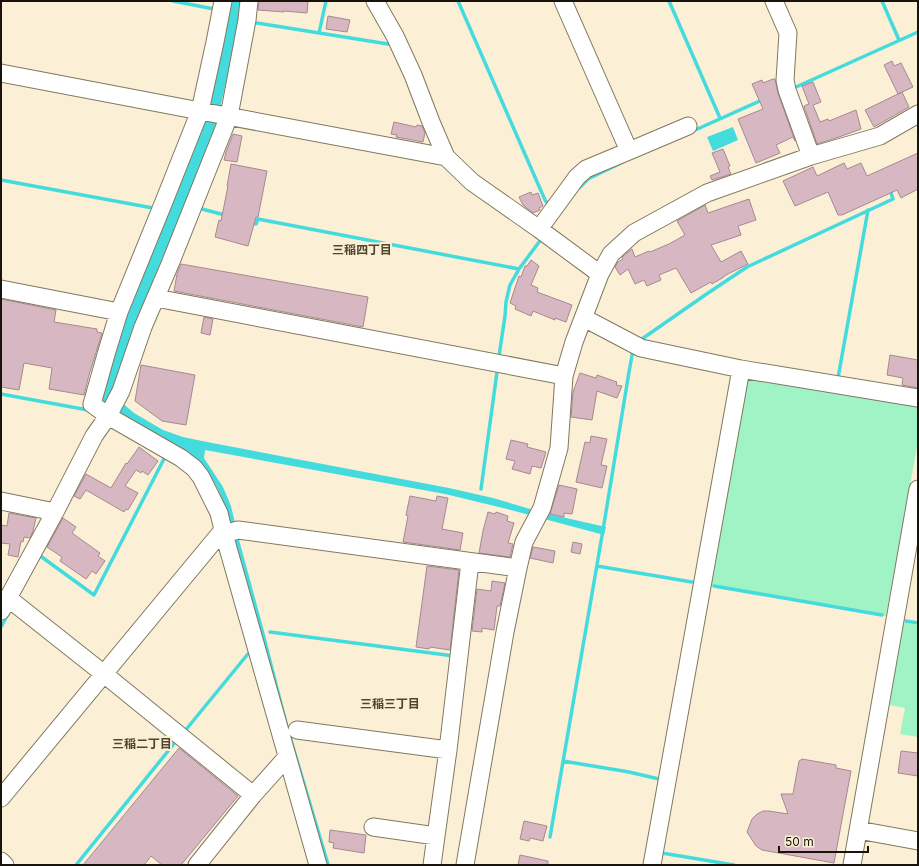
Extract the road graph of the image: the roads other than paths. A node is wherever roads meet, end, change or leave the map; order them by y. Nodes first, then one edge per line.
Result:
1 (223, 1) edge
2 (249, 1) edge
3 (374, 1) edge
4 (563, 1) edge
5 (774, 1) edge
6 (1, 73) edge
7 (201, 111) junction
8 (918, 114) edge
9 (225, 115) junction
10 (688, 126) dead end
11 (629, 151) junction
12 (446, 156) junction
13 (811, 156) junction
14 (539, 229) junction
15 (600, 274) junction
16 (1, 289) edge
17 (156, 298) junction
18 (119, 312) junction
19 (584, 318) junction
20 (741, 369) junction
21 (564, 376) junction
22 (918, 398) edge
23 (108, 416) junction
24 (918, 489) edge
25 (1, 502) edge
26 (55, 512) junction
27 (228, 531) junction
28 (470, 562) junction
29 (518, 568) junction
30 (5, 604) edge
31 (104, 674) junction
32 (297, 730) dead end
33 (448, 750) junction
34 (287, 757) junction
35 (253, 795) junction
36 (1, 798) edge
37 (373, 827) dead end
38 (858, 830) junction
39 (436, 836) junction
40 (918, 841) edge
41 (1, 861) edge
42 (6, 865) edge
43 (197, 865) edge
44 (318, 865) edge
45 (432, 865) edge
46 (465, 865) edge
47 (652, 865) edge
48 (852, 865) edge

1 - 7 street
2 - 9 street
3 - 12 street
4 - 11 street
5 - 13 street
6 - 7 street
7 - 9 street
7 - 18 street
8 - 13 street
9 - 12 street
9 - 17 street
10 - 11 street
11 - 14 street
12 - 14 street
13 - 15 street
14 - 15 street
15 - 19 street
16 - 18 street
17 - 21 street
17 - 23 street
18 - 23 street
19 - 20 street
19 - 21 street
20 - 22 street
20 - 47 street
21 - 29 street
23 - 26 street
23 - 27 street
24 - 38 street
25 - 26 street
26 - 30 street
27 - 28 street
27 - 31 street
27 - 34 street
28 - 29 street
28 - 33 street
29 - 46 street
30 - 31 street
31 - 35 street
31 - 36 street
32 - 33 street
33 - 39 street
34 - 35 street
34 - 44 street
35 - 43 street
37 - 39 street
38 - 40 street
38 - 48 street
39 - 45 street
41 - 42 street

